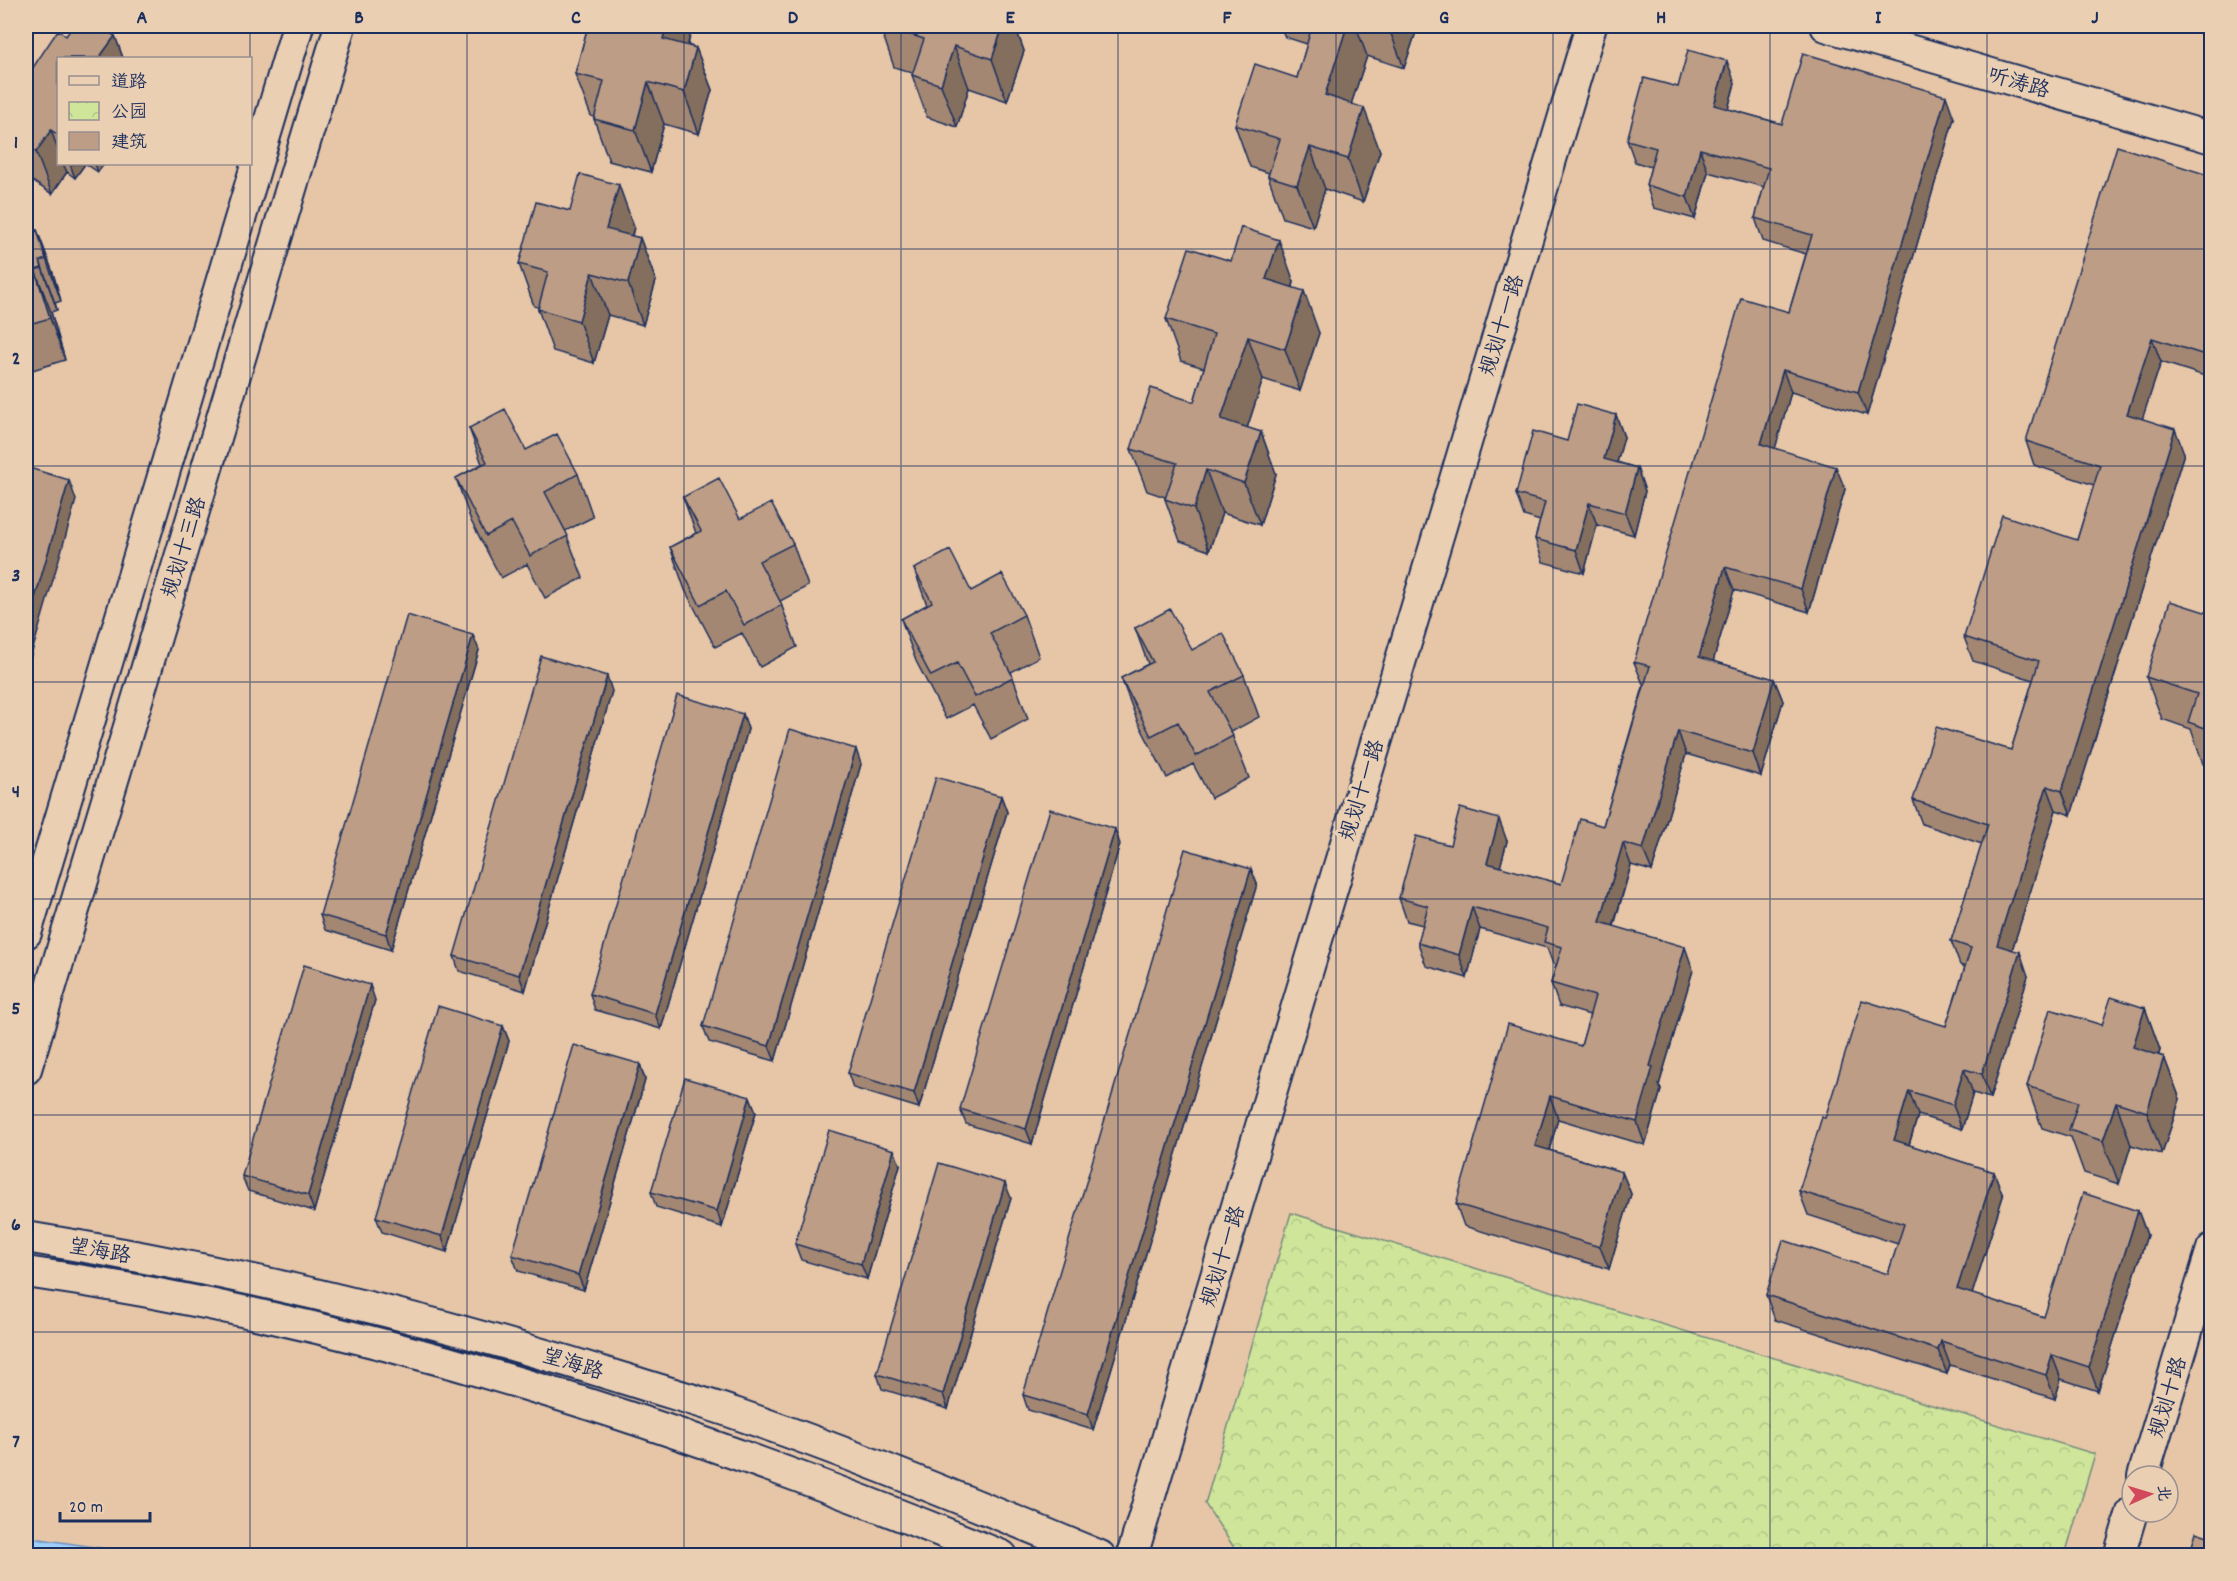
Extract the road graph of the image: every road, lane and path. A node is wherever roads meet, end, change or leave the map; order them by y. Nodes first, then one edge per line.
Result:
1 (298, 26) edge
2 (340, 26) edge
3 (1591, 26) edge
4 (1826, 26) edge
5 (2211, 138) edge
6 (26, 933) edge
7 (26, 1069) edge
8 (26, 1237) edge
9 (2211, 1249) edge
10 (26, 1272) edge
11 (2147, 1464) edge
12 (2128, 1524) edge
13 (1002, 1556) edge
14 (1100, 1556) edge
15 (1132, 1556) edge
16 (2119, 1556) edge

1 - 6 street, 规划十三路
2 - 7 street, 规划十三路
3 - 15 street, 规划十一路
4 - 5 street, 听涛路
8 - 14 street, 望海路
9 - 11 street, 规划十路
10 - 13 street, 望海路
12 - 16 street

